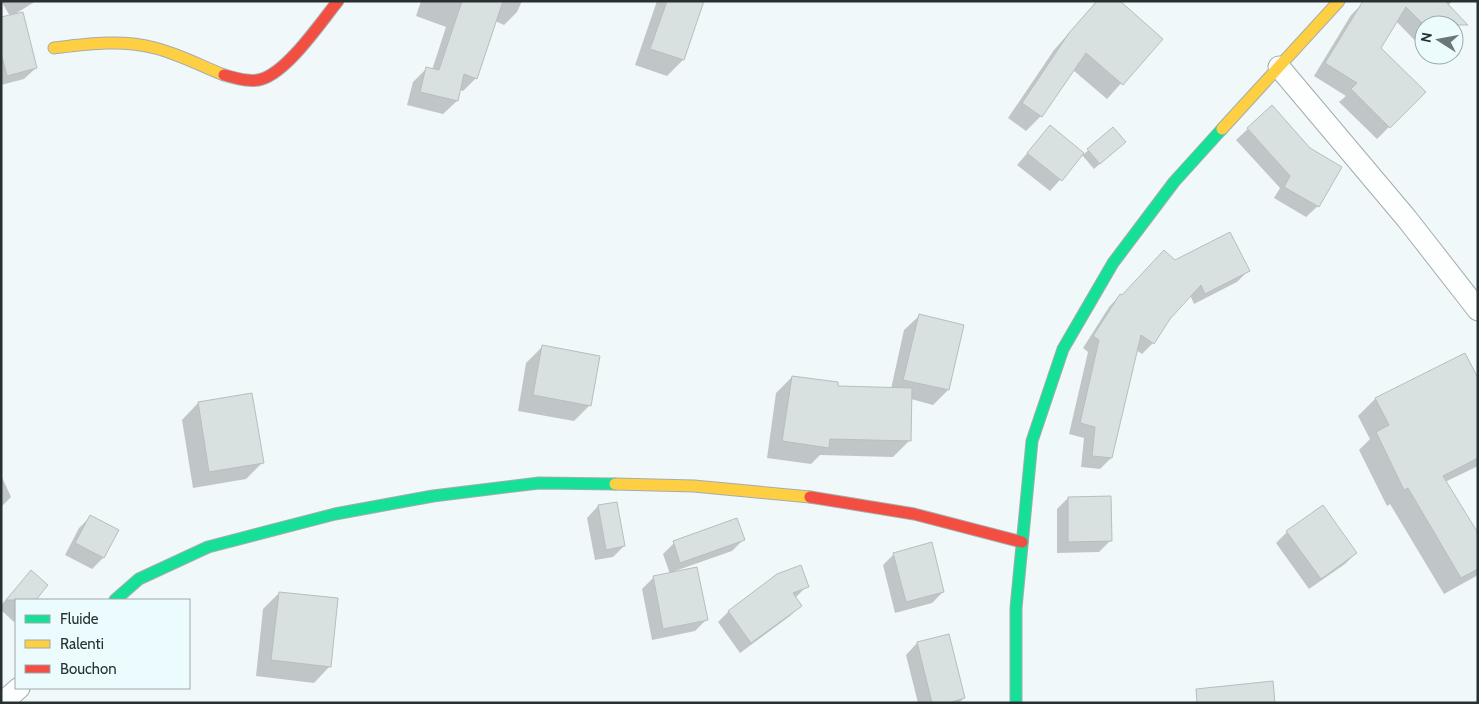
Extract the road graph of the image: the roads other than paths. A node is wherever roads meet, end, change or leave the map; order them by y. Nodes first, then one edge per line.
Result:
1 (338, 1) edge
2 (1339, 1) edge
3 (54, 48) dead end
4 (1279, 66) junction
5 (1478, 310) edge
6 (1022, 542) junction
7 (116, 599) edge
8 (18, 689) edge
9 (2, 703) edge
10 (1016, 703) edge

1 - 3 street
2 - 4 street
4 - 5 street
4 - 6 street
6 - 7 street
6 - 10 street
8 - 9 street

